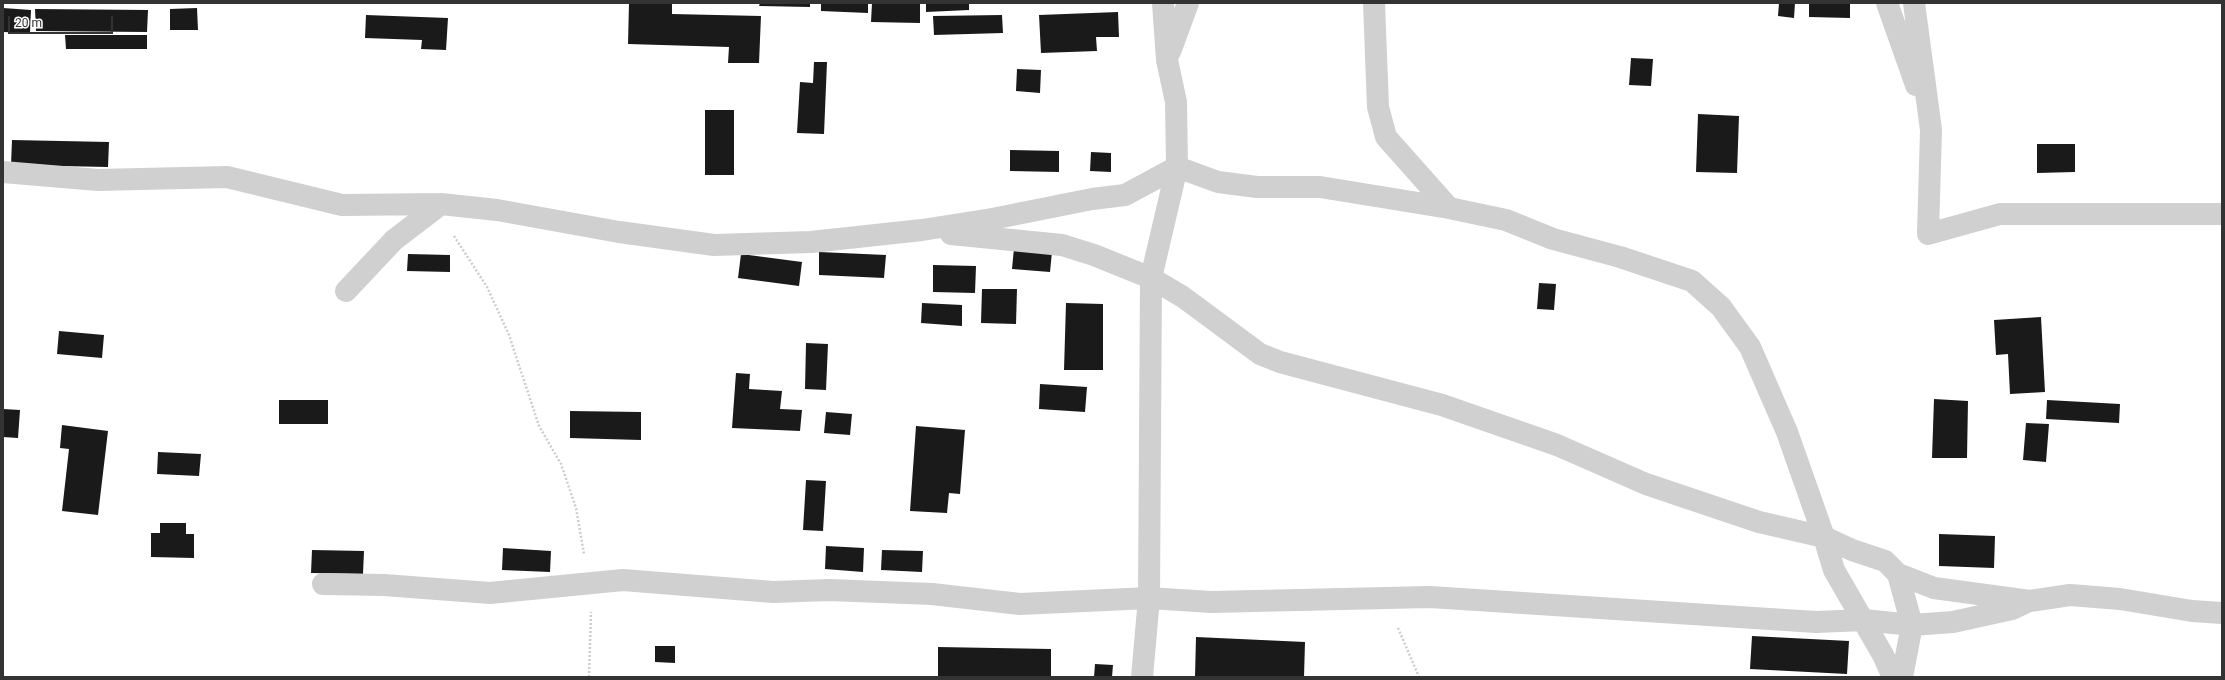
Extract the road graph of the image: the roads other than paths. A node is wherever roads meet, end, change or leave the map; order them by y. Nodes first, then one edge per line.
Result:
1 (1163, 3) edge
2 (1188, 3) edge
3 (1374, 3) edge
4 (1887, 3) edge
5 (1914, 3) edge
6 (1167, 60) junction
7 (1931, 130) junction
8 (1177, 167) junction
9 (3, 172) edge
10 (441, 204) junction
11 (1450, 208) junction
12 (2222, 214) edge
13 (922, 230) junction
14 (1151, 278) junction
15 (346, 291) dead end
16 (1824, 537) junction
17 (1898, 574) junction
18 (323, 584) dead end
19 (1148, 598) junction
20 (2030, 601) junction
21 (2222, 613) edge
22 (1864, 620) junction
23 (1912, 624) junction
24 (1142, 677) edge
25 (1893, 677) edge
26 (1902, 677) edge

1 - 6 street
2 - 6 street
3 - 11 street
4 - 7 street
5 - 7 street
6 - 8 street
7 - 12 street
8 - 11 street
8 - 13 street
8 - 14 street
9 - 10 street
10 - 13 street
10 - 15 street
11 - 16 street
13 - 14 street
14 - 16 street
14 - 19 street
16 - 17 street
16 - 22 street
17 - 20 street
17 - 23 street
18 - 19 street
19 - 22 street
19 - 24 street
20 - 21 street
20 - 23 street
22 - 23 street
22 - 25 street
23 - 26 street

